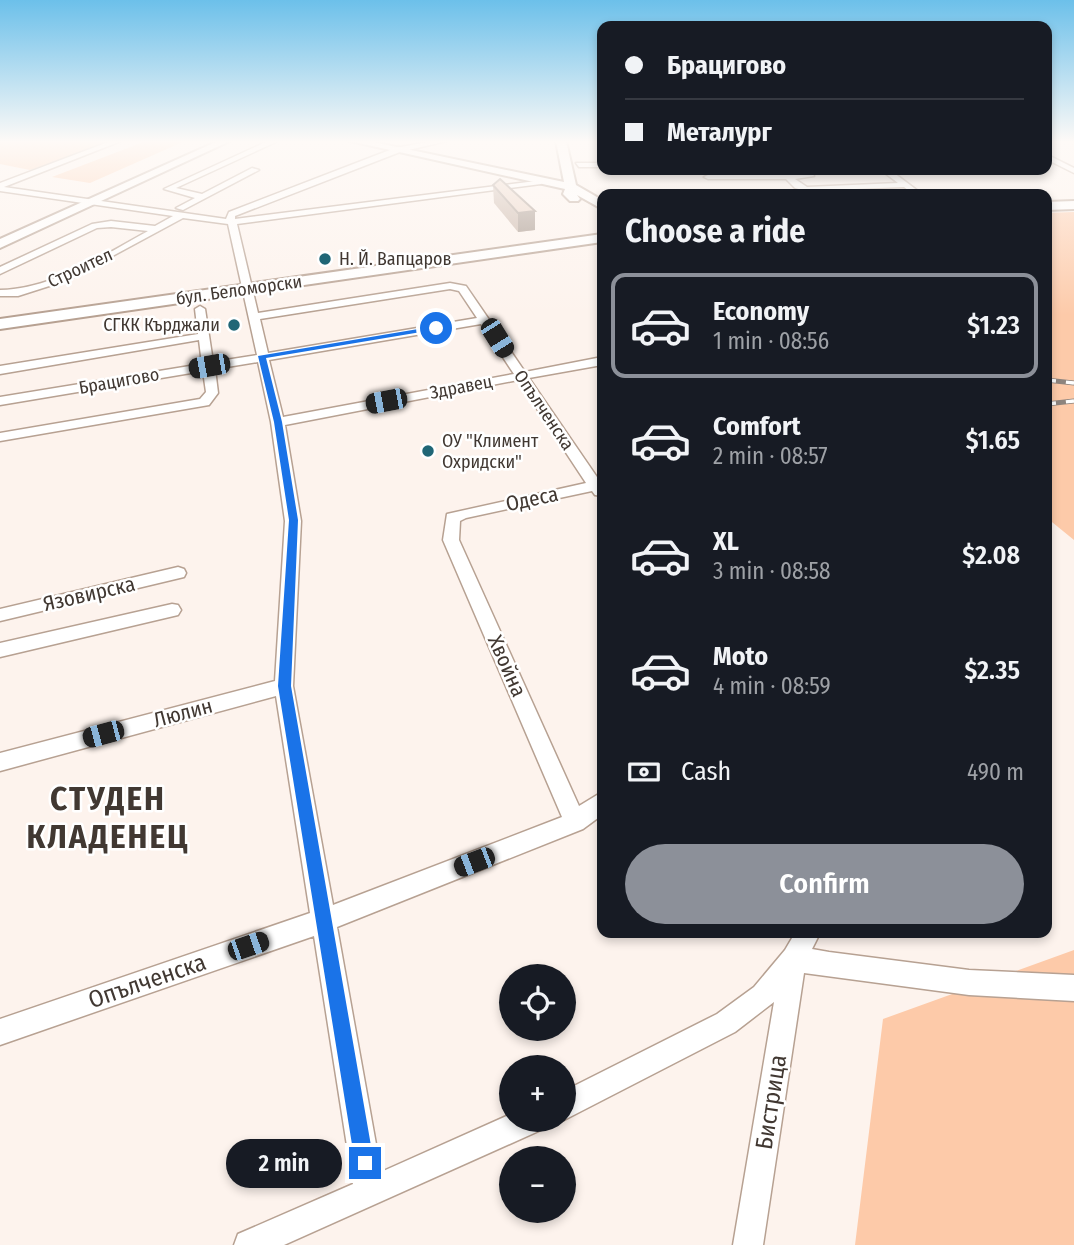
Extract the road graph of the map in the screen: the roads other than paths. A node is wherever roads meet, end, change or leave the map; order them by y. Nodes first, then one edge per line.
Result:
1 (69, 199) edge
2 (99, 199) edge
3 (120, 199) edge
4 (200, 199) edge
5 (277, 199) edge
6 (393, 199) edge
7 (574, 199) edge
8 (91, 203) junction
9 (1074, 205) edge
10 (1052, 206) edge
11 (180, 212) junction
12 (597, 215) edge
13 (230, 218) junction
14 (156, 229) junction
15 (597, 239) edge
16 (0, 244) edge
17 (0, 271) edge
18 (247, 289) junction
19 (0, 293) edge
20 (200, 309) dead end
21 (253, 317) junction
22 (486, 320) junction
23 (0, 324) edge
24 (204, 336) junction
25 (262, 356) junction
26 (597, 362) edge
27 (209, 366) junction
28 (0, 370) edge
29 (520, 376) junction
30 (0, 401) edge
31 (278, 422) junction
32 (0, 437) edge
33 (597, 484) edge
34 (597, 489) edge
35 (462, 514) joint
36 (178, 573) dead end
37 (172, 610) dead end
38 (0, 615) edge
39 (0, 650) edge
40 (284, 686) junction
41 (0, 762) edge
42 (597, 806) edge
43 (575, 822) junction
44 (323, 920) junction
45 (805, 938) edge
46 (794, 959) junction
47 (1074, 988) edge
48 (0, 1032) edge
49 (576, 1100) edge
50 (503, 1132) edge
51 (369, 1190) junction
52 (249, 1245) edge
53 (748, 1245) edge

1 - 8 street
2 - 8 main road
3 - 11 street
4 - 11 street, Строител
5 - 13 street
6 - 13 street
7 - 12 main road
8 - 11 street
8 - 16 main road
9 - 10 main road
11 - 13 street
11 - 14 street, Строител
13 - 18 street
14 - 17 street, Строител
14 - 19 street, Строител
15 - 18 main road, бул. Беломорски
18 - 21 street
18 - 23 main road, бул. Беломорски
20 - 24 street
21 - 22 street, Опълченска
21 - 25 street
22 - 25 street, Брацигово
22 - 29 street, Опълченска
24 - 27 street
24 - 28 street
25 - 27 street, Брацигово
25 - 31 street
26 - 29 street, Здравец
27 - 30 street, Брацигово
27 - 32 street
29 - 31 street, Здравец
29 - 33 street, Опълченска
31 - 40 street
34 - 35 street, Одеса
35 - 43 street, Хвойна
36 - 38 street, Язовирска
37 - 39 street
40 - 41 street, Люлин
40 - 44 street
42 - 43 street, Опълченска
43 - 44 street, Опълченска
44 - 48 street, Опълченска
44 - 51 street
45 - 46 street
46 - 47 street
46 - 49 street
46 - 53 street, Бистрица
50 - 51 street
51 - 52 street

